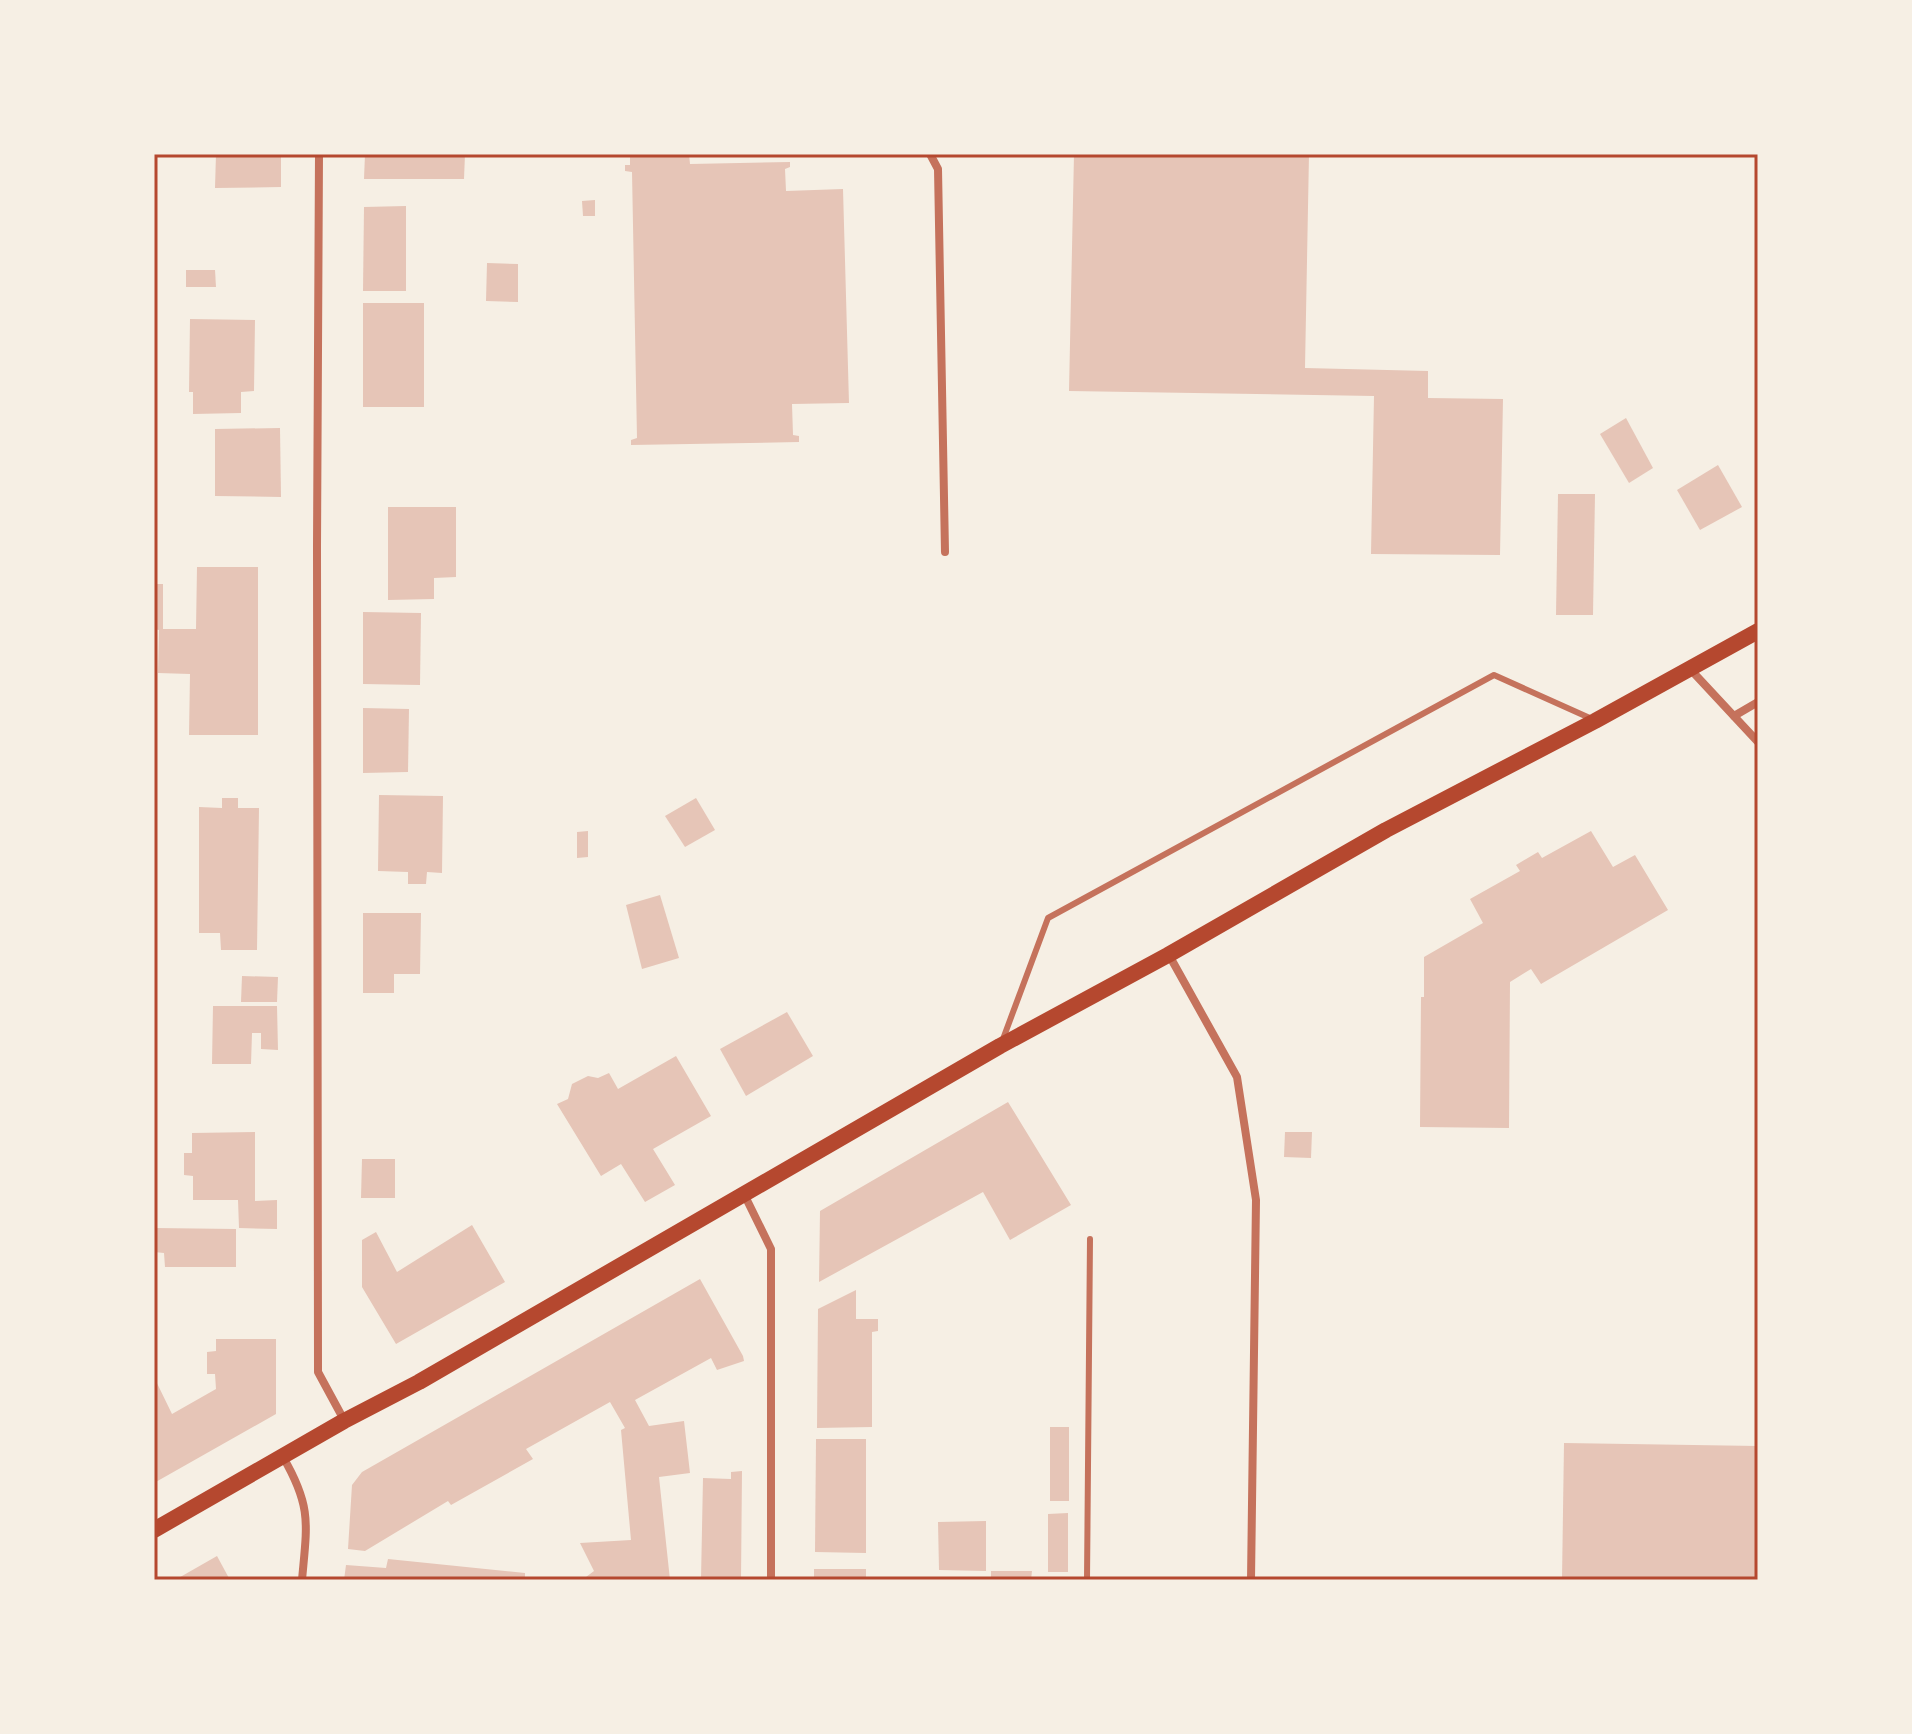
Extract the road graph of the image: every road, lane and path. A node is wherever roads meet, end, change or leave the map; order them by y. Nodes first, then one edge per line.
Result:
1 (319, 154) edge
2 (930, 154) edge
3 (945, 552) dead end
4 (1758, 631) edge
5 (1691, 670) junction
6 (1758, 702) edge
7 (1734, 716) junction
8 (1595, 721) junction
9 (1758, 742) edge
10 (1168, 955) junction
11 (1000, 1046) junction
12 (744, 1194) junction
13 (1090, 1239) dead end
14 (344, 1421) junction
15 (283, 1457) junction
16 (154, 1530) edge
17 (302, 1580) edge
18 (771, 1580) edge
19 (1087, 1580) edge
20 (1251, 1580) edge

1 - 14 street
2 - 3 street
4 - 5 main road
5 - 7 street
5 - 8 main road
6 - 7 street
7 - 9 street
8 - 10 main road
8 - 11 lane
10 - 11 main road
10 - 20 street
11 - 12 main road
12 - 14 main road
12 - 18 street
13 - 19 lane
14 - 15 main road
15 - 16 main road
15 - 17 street

